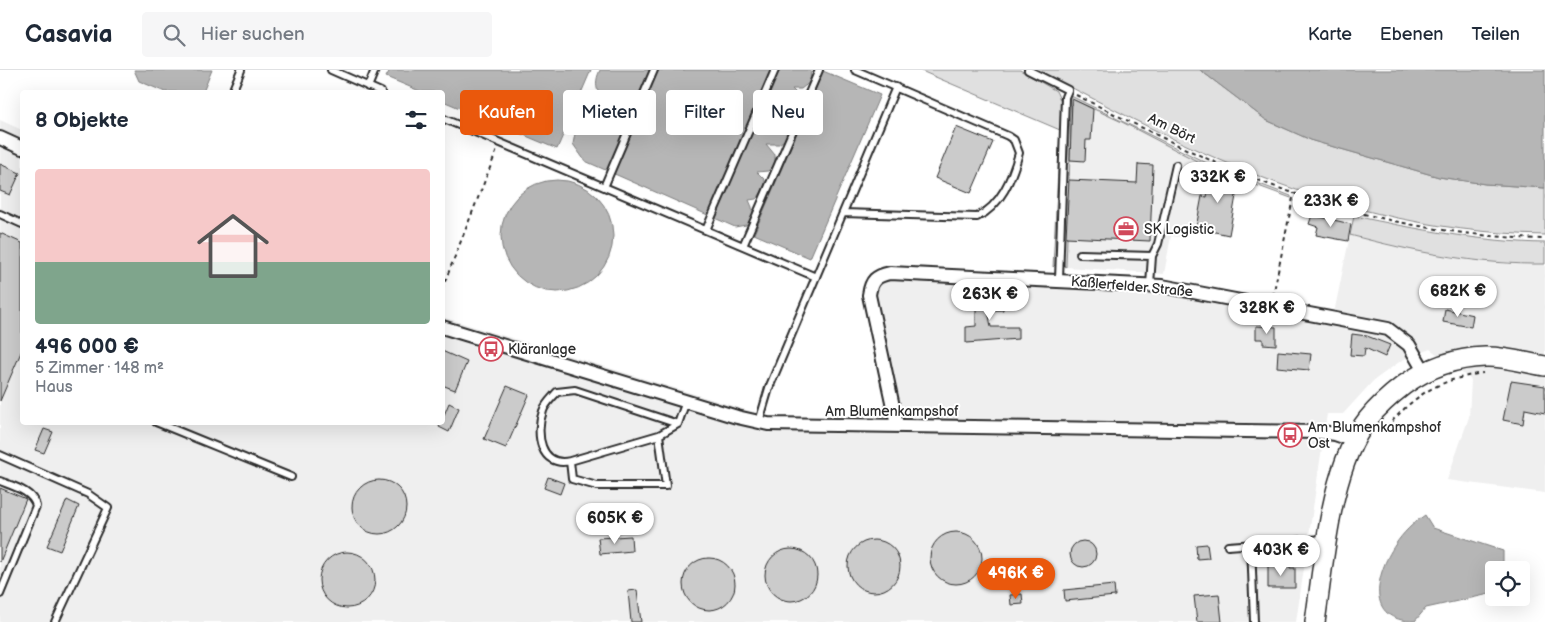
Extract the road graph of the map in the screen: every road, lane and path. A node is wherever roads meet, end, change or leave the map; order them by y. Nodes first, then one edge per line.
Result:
1 (241, 70) edge
2 (331, 70) edge
3 (375, 70) edge
4 (654, 70) edge
5 (775, 70) edge
6 (819, 70) edge
7 (855, 70) edge
8 (1028, 70) edge
9 (368, 87) junction
10 (896, 87) junction
11 (233, 90) edge
12 (376, 90) edge
13 (1068, 90) junction
14 (445, 119) edge
15 (0, 138) edge
16 (500, 143) junction
17 (20, 147) edge
18 (1176, 165) dead end
19 (604, 187) junction
20 (1294, 193) junction
21 (843, 212) junction
22 (0, 214) edge
23 (20, 223) edge
24 (706, 230) junction
25 (1545, 239) edge
26 (743, 246) junction
27 (1080, 254) dead end
28 (1152, 256) junction
29 (816, 277) junction
30 (1059, 280) junction
31 (445, 281) edge
32 (1150, 285) junction
33 (1271, 306) junction
34 (445, 327) edge
35 (1545, 366) edge
36 (1424, 371) junction
37 (1486, 372) dead end
38 (686, 401) junction
39 (1368, 419) junction
40 (759, 422) junction
41 (678, 424) junction
42 (163, 425) edge
43 (897, 425) junction
44 (659, 434) junction
45 (1355, 441) junction
46 (0, 455) edge
47 (570, 461) junction
48 (291, 477) dead end
49 (0, 481) edge
50 (1328, 539) junction
51 (1251, 544) junction
52 (1228, 546) dead end
53 (0, 594) edge
54 (55, 622) edge
55 (1254, 622) edge
56 (1315, 622) edge

1 - 11 lane
2 - 9 lane
3 - 9 lane
4 - 19 lane
5 - 24 lane
6 - 26 lane
7 - 10 lane
8 - 13 lane
9 - 12 lane
10 - 21 lane
10 - 21 lane
13 - 20 path, Am Bört
13 - 30 lane
14 - 16 lane
15 - 17 street
16 - 19 lane
16 - 31 path
18 - 28 lane
19 - 24 lane
20 - 25 path, Am Bört
20 - 33 path
21 - 29 lane
22 - 23 lane
24 - 26 lane
26 - 29 lane
27 - 28 lane
28 - 32 lane
29 - 40 lane
30 - 32 street, Kaßlerfelder Straße
30 - 43 street, Kaßlerfelder Straße
32 - 33 street, Kaßlerfelder Straße
33 - 36 street, Kaßlerfelder Straße
34 - 38 street, Am Blumenkampshof
35 - 36 street
36 - 39 street
37 - 39 path
38 - 40 street, Am Blumenkampshof
38 - 41 lane
39 - 45 street
40 - 43 street, Am Blumenkampshof
41 - 44 lane
41 - 47 lane
42 - 48 lane
43 - 45 street, Am Blumenkampshof
44 - 47 lane
44 - 47 lane
45 - 50 street
46 - 54 lane
49 - 53 lane
50 - 51 lane
50 - 56 street
51 - 52 lane
51 - 55 lane

